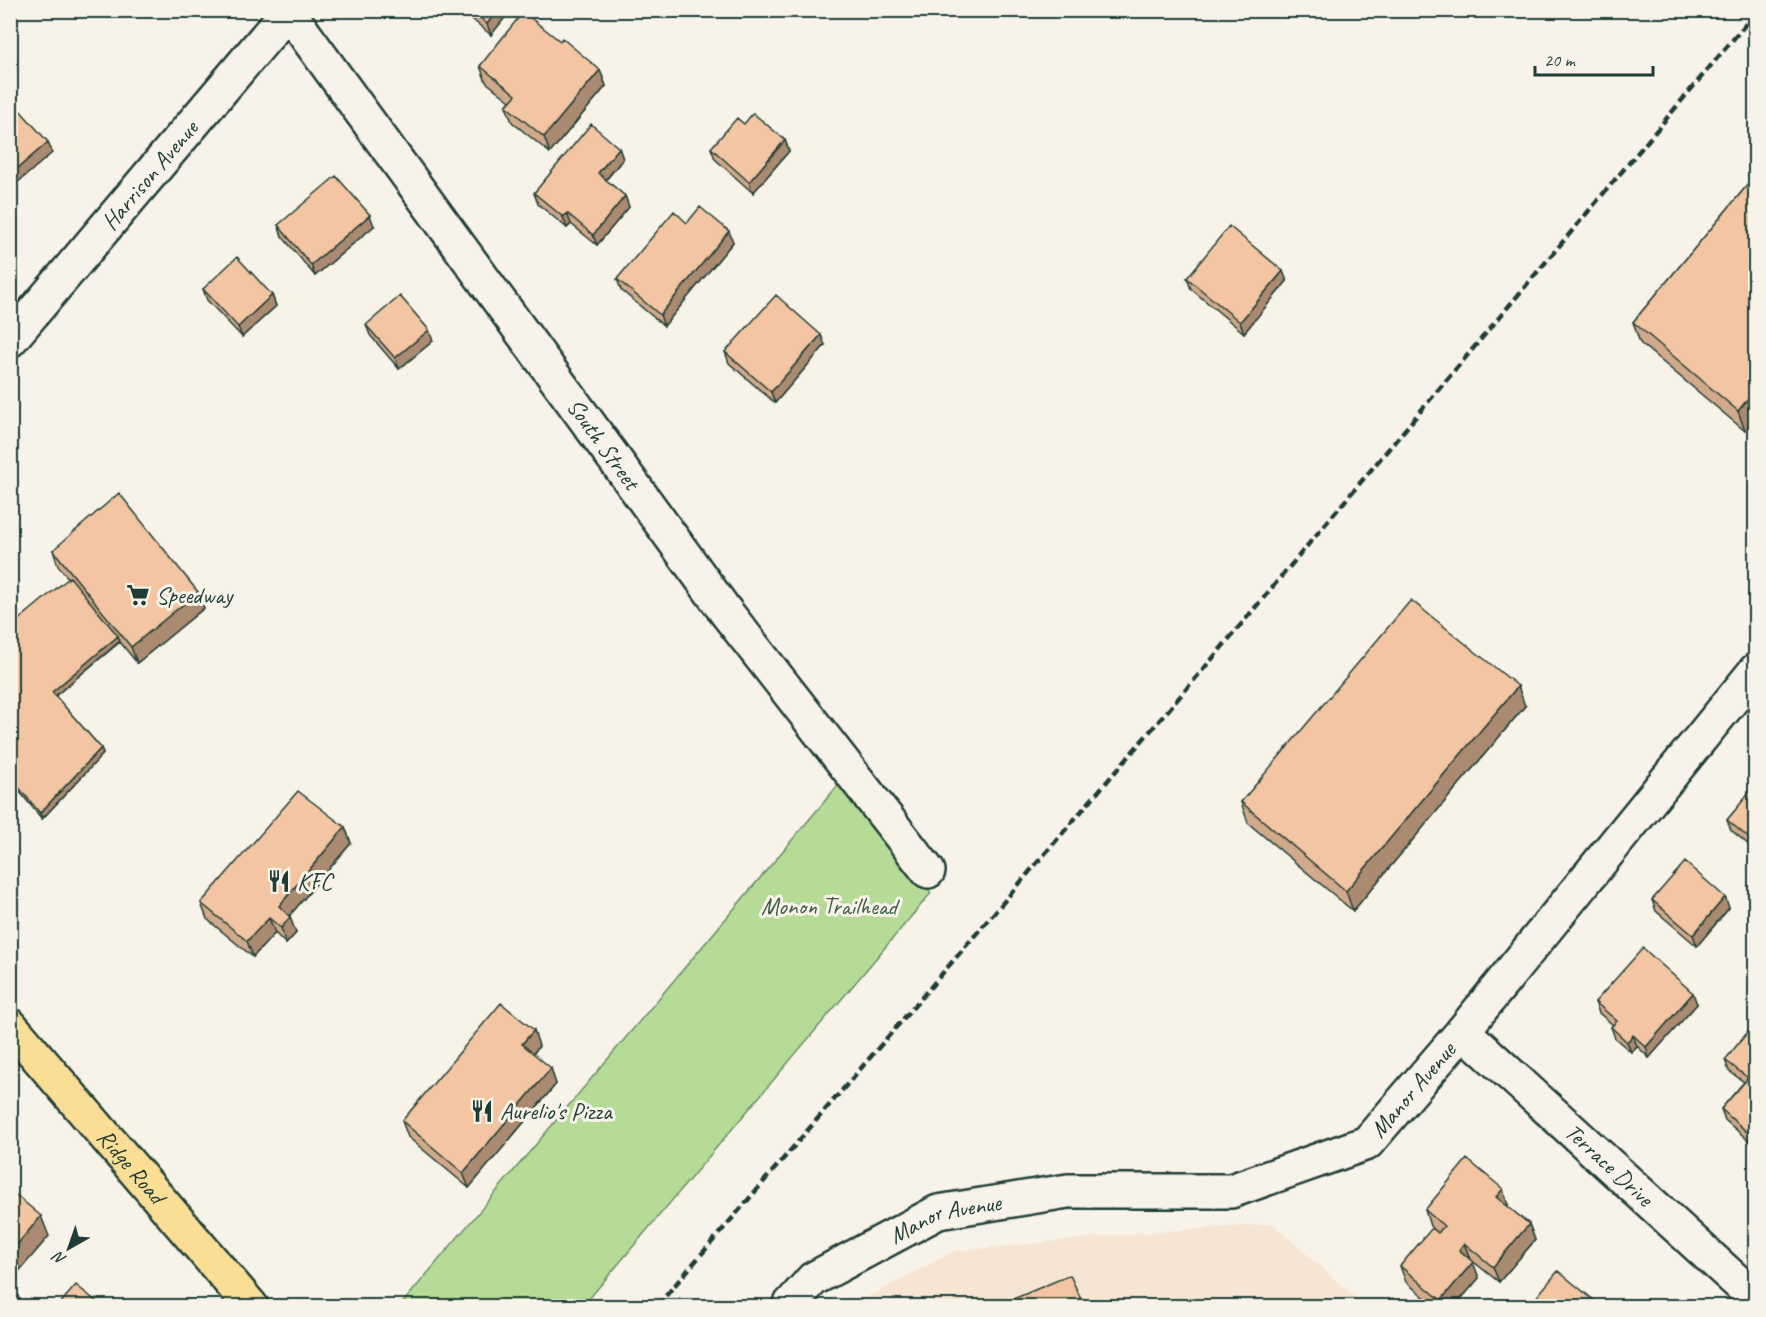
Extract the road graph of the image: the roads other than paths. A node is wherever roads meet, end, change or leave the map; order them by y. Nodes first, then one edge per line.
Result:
1 (288, 11) edge
2 (10, 340) edge
3 (1755, 670) edge
4 (928, 871) dead end
5 (10, 1025) edge
6 (1462, 1031) junction
7 (1755, 1299) edge
8 (251, 1306) edge
9 (789, 1306) edge

1 - 2 street, Harrison Avenue
1 - 4 street, South Street
3 - 6 street, Manor Avenue
5 - 8 main road, Ridge Road
6 - 7 street, Terrace Drive
6 - 9 street, Manor Avenue

